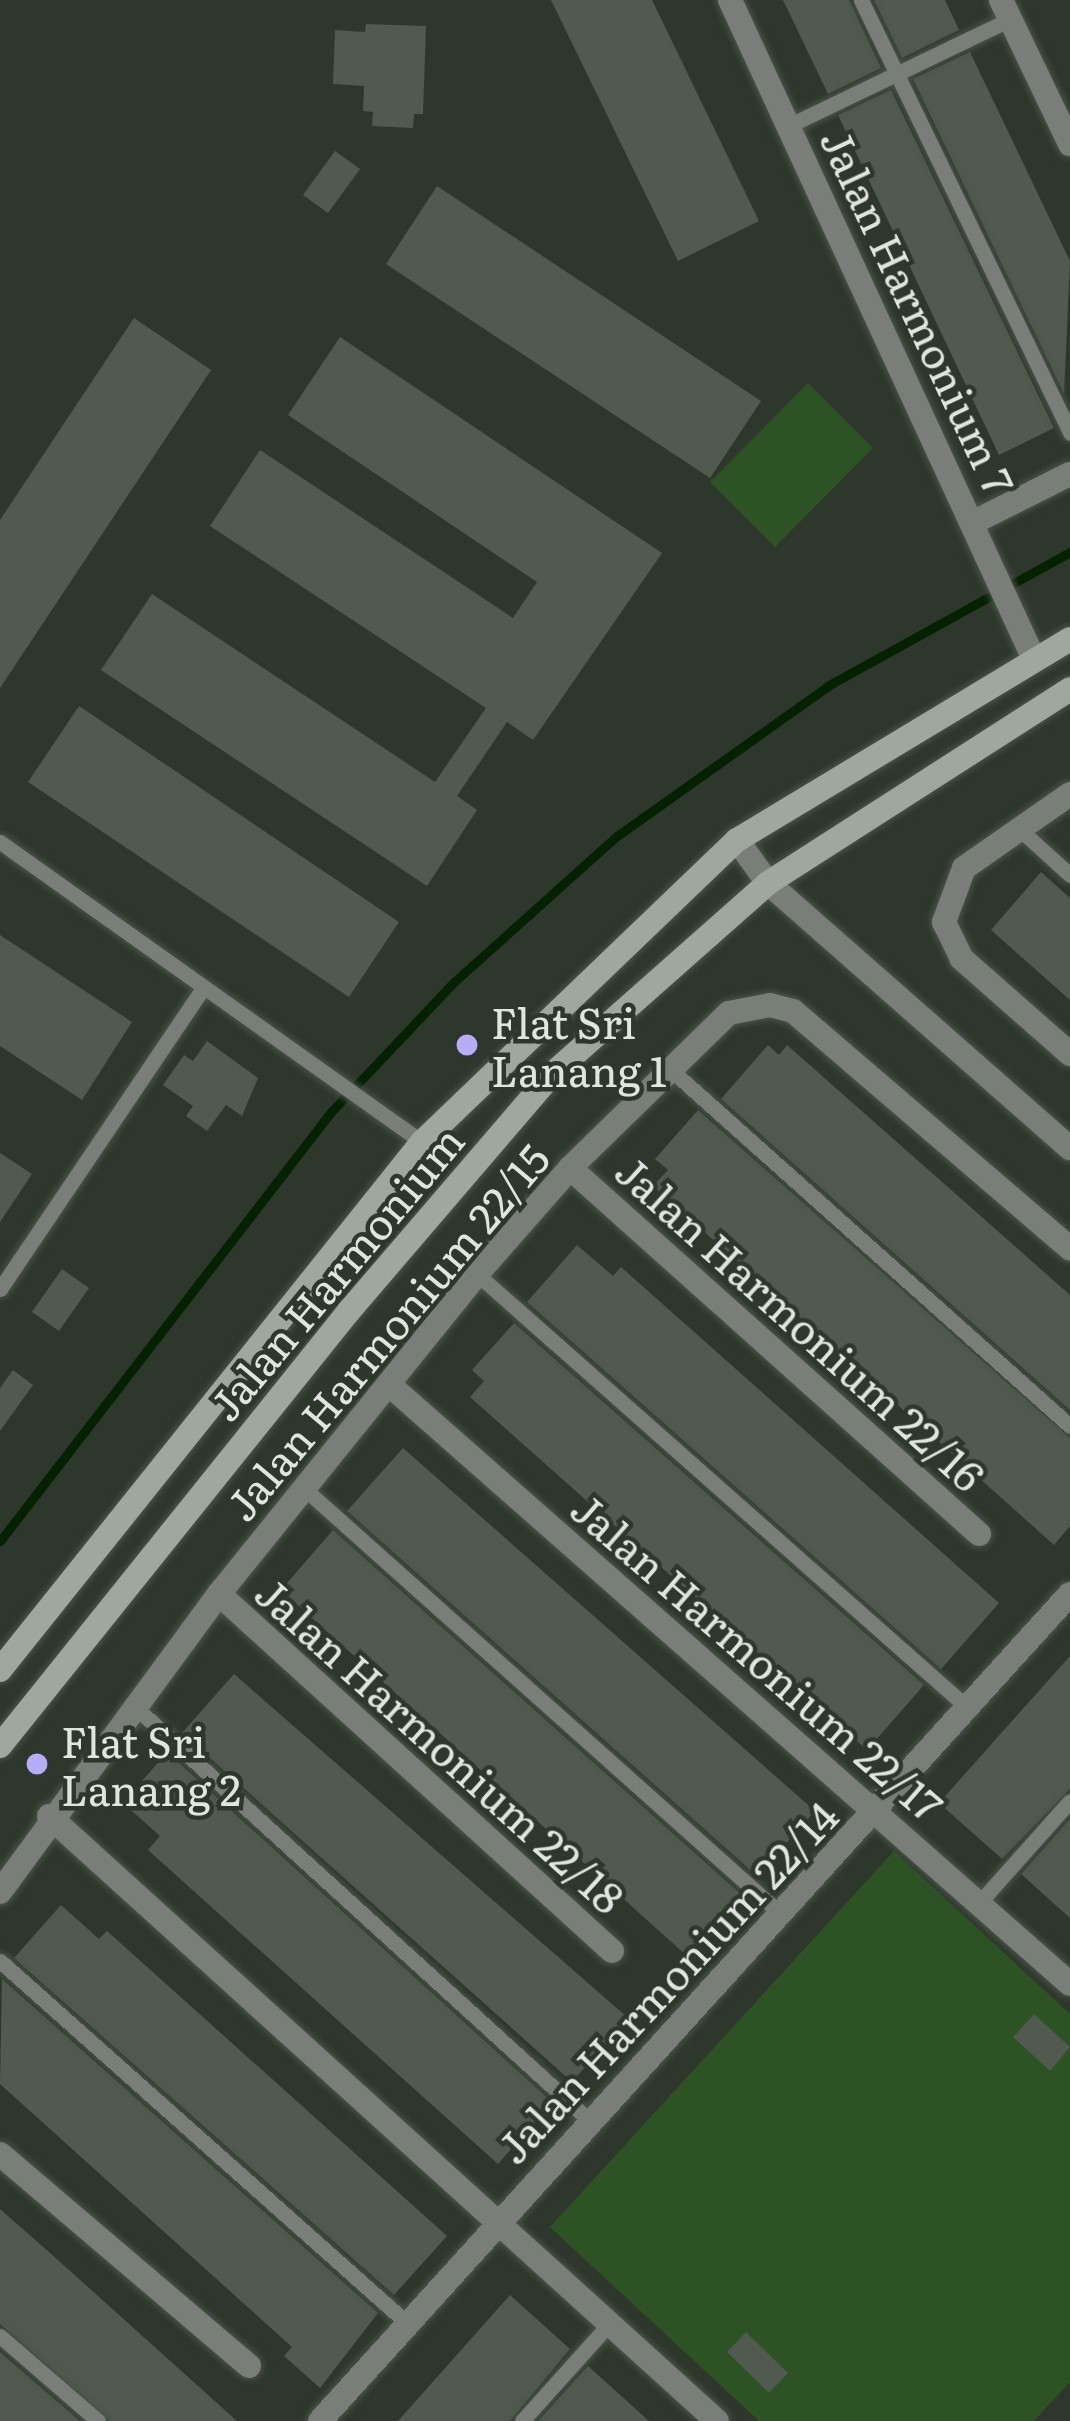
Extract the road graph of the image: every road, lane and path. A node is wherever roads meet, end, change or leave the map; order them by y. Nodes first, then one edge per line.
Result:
1 (730, 0) edge
2 (861, 0) edge
3 (1006, 9) edge
4 (896, 74) junction
5 (790, 124) junction
6 (1070, 144) edge
7 (1070, 433) edge
8 (1070, 474) edge
9 (974, 522) junction
10 (1070, 639) edge
11 (1033, 657) junction
12 (1070, 688) edge
13 (1070, 794) edge
14 (1016, 826) junction
15 (737, 840) junction
16 (0, 842) edge
17 (1070, 874) edge
18 (768, 883) junction
19 (203, 988) junction
20 (1070, 1054) edge
21 (670, 1069) junction
22 (422, 1142) junction
23 (1070, 1148) edge
24 (570, 1168) junction
25 (1070, 1247) edge
26 (477, 1274) junction
27 (0, 1289) edge
28 (393, 1388) junction
29 (1070, 1426) edge
30 (307, 1491) junction
31 (979, 1534) dead end
32 (218, 1594) junction
33 (1070, 1594) edge
34 (0, 1670) edge
35 (133, 1705) junction
36 (969, 1709) junction
37 (0, 1746) edge
38 (1070, 1801) edge
39 (876, 1811) junction
40 (50, 1816) junction
41 (0, 1892) edge
42 (980, 1902) junction
43 (782, 1915) junction
44 (612, 1951) dead end
45 (0, 1961) edge
46 (1070, 1984) edge
47 (589, 2120) junction
48 (0, 2154) edge
49 (497, 2221) junction
50 (407, 2323) junction
51 (609, 2324) junction
52 (0, 2336) edge
53 (248, 2366) dead end
54 (714, 2420) edge
55 (98, 2421) edge
56 (320, 2421) edge
57 (522, 2421) edge

1 - 5 street, Jalan Harmonium 7
2 - 4 lane
3 - 4 lane
3 - 6 street
4 - 5 lane
4 - 7 lane
5 - 9 street, Jalan Harmonium 7
8 - 9 street
9 - 11 street, Jalan Harmonium 7
10 - 11 main road, Jalan Harmonium
11 - 15 main road, Jalan Harmonium
12 - 18 main road, Jalan Harmonium
13 - 14 street
14 - 17 lane
14 - 20 street
15 - 18 street
15 - 22 main road, Jalan Harmonium
16 - 19 lane
18 - 23 street
18 - 37 main road, Jalan Harmonium
19 - 22 lane
19 - 27 lane
21 - 24 street, Jalan Harmonium 22/15
21 - 25 street, Jalan Harmonium 22/15
21 - 29 lane
22 - 34 main road, Jalan Harmonium
24 - 26 street, Jalan Harmonium 22/15
24 - 31 street, Jalan Harmonium 22/16
26 - 28 street, Jalan Harmonium 22/15
26 - 36 lane
28 - 30 street, Jalan Harmonium 22/15
28 - 39 street, Jalan Harmonium 22/17
30 - 32 street, Jalan Harmonium 22/15
30 - 43 lane
32 - 35 street, Jalan Harmonium 22/15
32 - 44 street, Jalan Harmonium 22/18
33 - 36 street, Jalan Harmonium 22/14
35 - 40 street, Jalan Harmonium 22/15
35 - 47 lane
36 - 39 street, Jalan Harmonium 22/14
38 - 42 lane
39 - 42 street, Jalan Harmonium 22/17
39 - 43 street, Jalan Harmonium 22/14
40 - 41 street, Jalan Harmonium 22/15
40 - 49 street
42 - 46 street, Jalan Harmonium 22/17
43 - 47 street, Jalan Harmonium 22/14
45 - 50 lane
47 - 49 street, Jalan Harmonium 22/14
48 - 53 street
49 - 50 street, Jalan Harmonium 22/14
49 - 51 street
50 - 56 street, Jalan Harmonium 22/14
51 - 54 street
51 - 57 lane
52 - 55 lane

